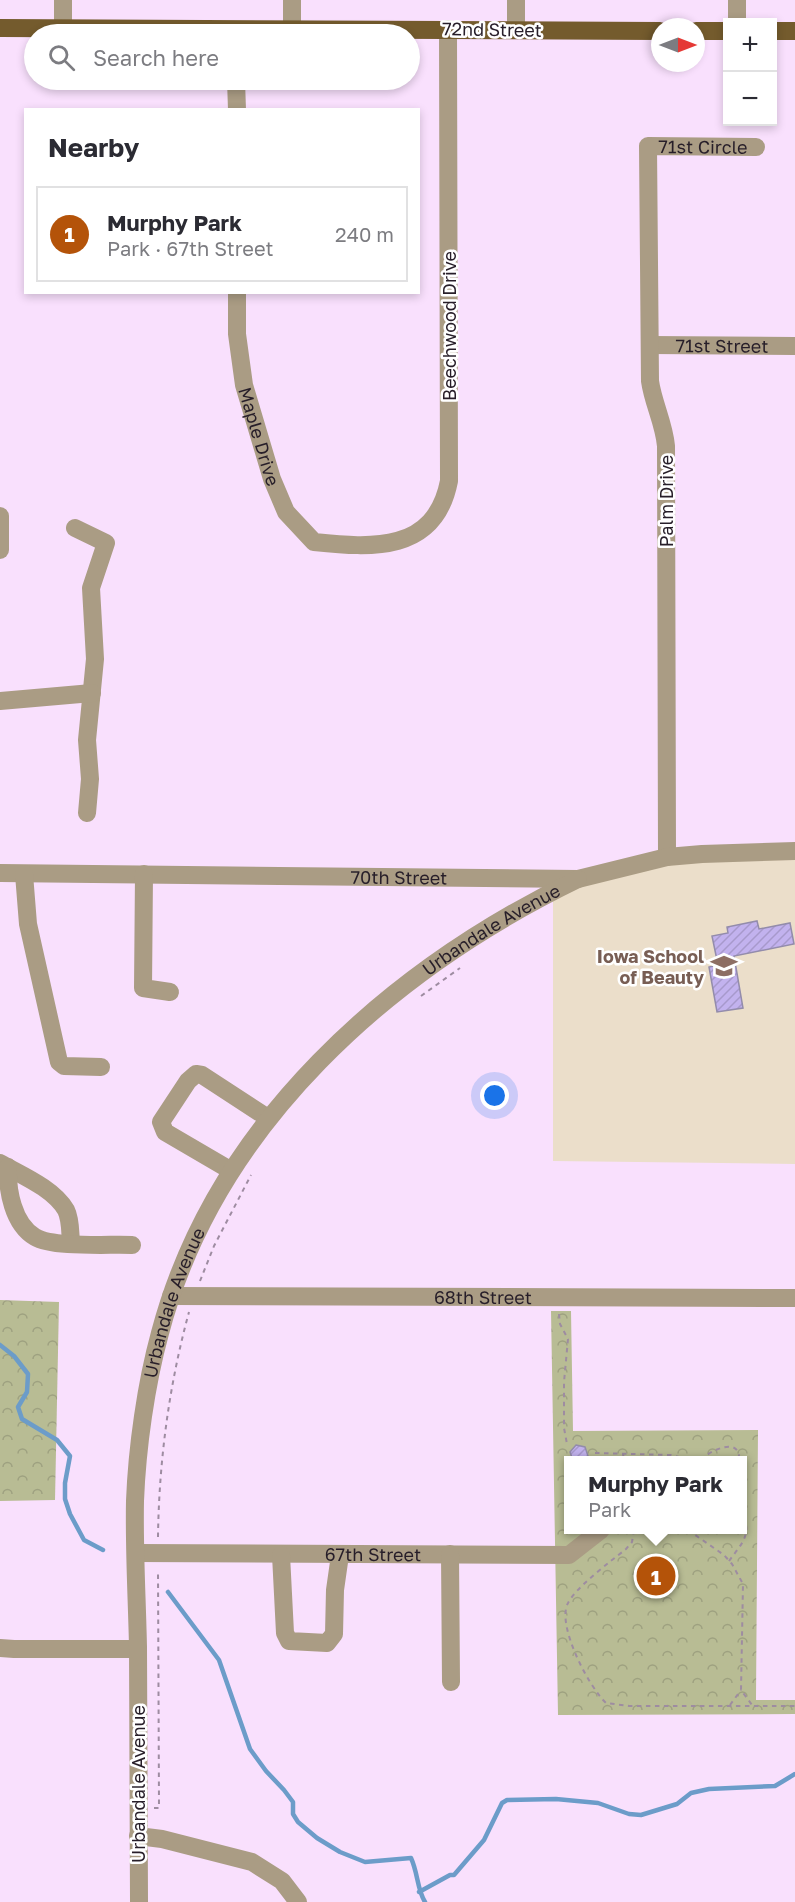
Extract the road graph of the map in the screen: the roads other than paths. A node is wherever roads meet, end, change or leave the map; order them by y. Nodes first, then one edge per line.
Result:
1 (63, 0) edge
2 (292, 0) edge
3 (516, 0) edge
4 (737, 0) edge
5 (737, 18) edge
6 (63, 24) edge
7 (292, 24) edge
8 (0, 28) edge
9 (24, 28) edge
10 (420, 29) edge
11 (448, 29) junction
12 (516, 30) junction
13 (651, 30) edge
14 (795, 30) edge
15 (705, 31) edge
16 (723, 31) edge
17 (777, 31) edge
18 (236, 90) edge
19 (237, 108) edge
20 (648, 146) joint
21 (756, 147) dead end
22 (237, 294) edge
23 (650, 345) junction
24 (795, 346) edge
25 (0, 516) edge
26 (75, 528) dead end
27 (341, 545) joint
28 (0, 550) edge
29 (92, 693) junction
30 (0, 701) edge
31 (87, 813) dead end
32 (795, 851) edge
33 (667, 857) junction
34 (0, 873) edge
35 (24, 874) junction
36 (144, 874) junction
37 (578, 879) junction
38 (170, 992) dead end
39 (101, 1067) dead end
40 (268, 1118) junction
41 (4, 1165) edge
42 (230, 1170) junction
43 (71, 1243) junction
44 (132, 1245) dead end
45 (171, 1296) junction
46 (795, 1298) edge
47 (596, 1534) edge
48 (136, 1553) junction
49 (450, 1554) junction
50 (281, 1555) junction
51 (340, 1555) junction
52 (0, 1648) edge
53 (138, 1649) junction
54 (451, 1682) dead end
55 (138, 1836) junction
56 (296, 1901) edge
57 (139, 1902) edge

1 - 6 street
2 - 7 street
3 - 12 street
4 - 5 street
8 - 9 main road, 72nd Street
10 - 11 main road, 72nd Street
11 - 12 main road, 72nd Street
11 - 27 street, Beechwood Drive
12 - 13 main road, 72nd Street
14 - 17 main road
15 - 16 main road
18 - 19 street
20 - 21 street, 71st Circle
20 - 23 street, Palm Drive
22 - 27 street, Maple Drive
23 - 24 street, 71st Street
23 - 33 street, Palm Drive
25 - 28 street
26 - 29 street
29 - 30 street
29 - 31 street
32 - 33 street, 70th Street
33 - 37 street, 70th Street
34 - 35 street, 70th Street
35 - 36 street, 70th Street
35 - 39 street
36 - 37 street, 70th Street
36 - 38 street
37 - 40 street, Urbandale Avenue
40 - 42 street, Urbandale Avenue
40 - 42 street
41 - 43 street
41 - 43 street
42 - 45 street, Urbandale Avenue
43 - 44 street
45 - 46 street, 68th Street
45 - 48 street, Urbandale Avenue
47 - 49 street, 67th Street
48 - 50 street, 67th Street
48 - 53 street, Urbandale Avenue
49 - 51 street, 67th Street
49 - 54 street
50 - 51 street, 67th Street
50 - 51 street
52 - 53 street
53 - 55 street, Urbandale Avenue
55 - 56 street
55 - 57 street, Urbandale Avenue

